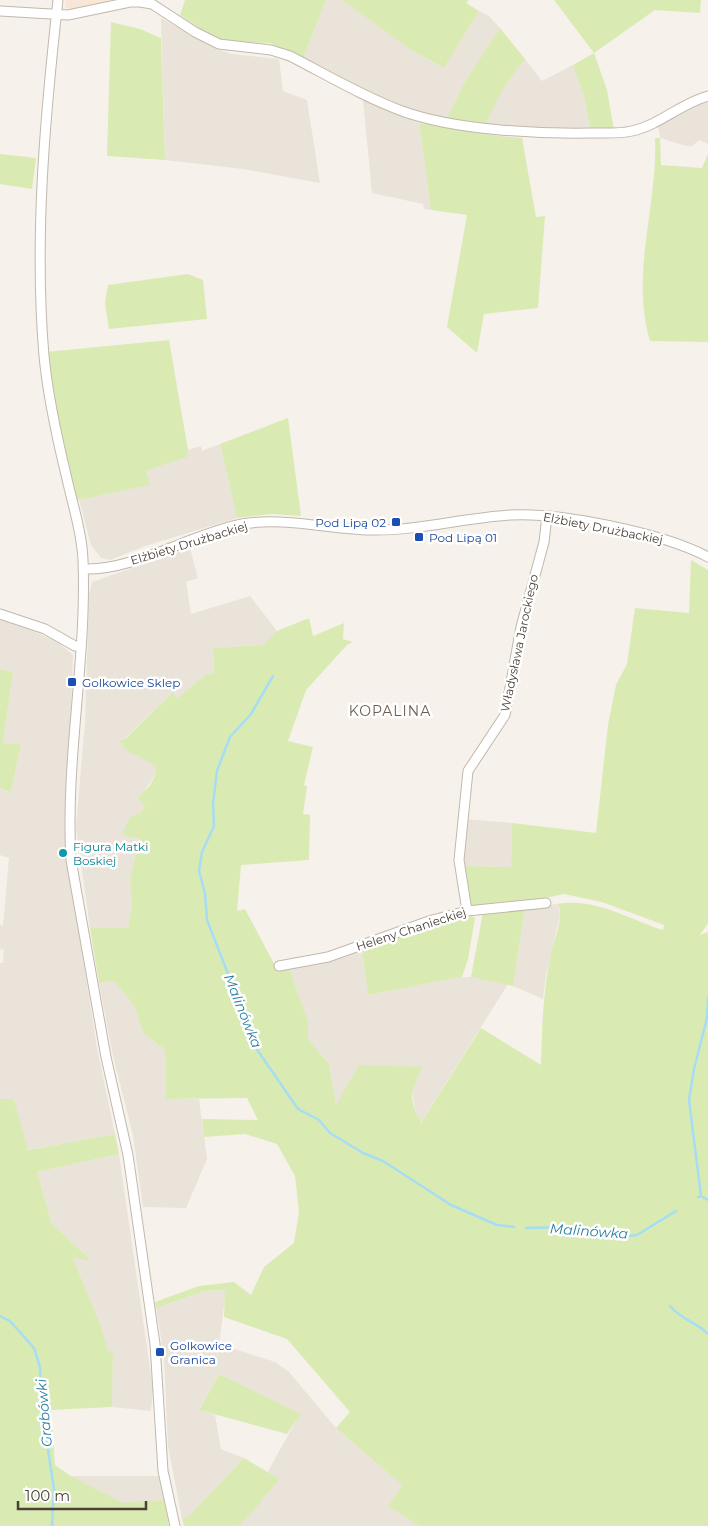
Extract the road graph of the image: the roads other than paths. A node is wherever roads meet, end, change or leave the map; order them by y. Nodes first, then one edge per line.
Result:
1 (58, 0) edge
2 (0, 11) edge
3 (56, 15) junction
4 (708, 96) edge
5 (547, 516) junction
6 (708, 557) edge
7 (83, 569) junction
8 (0, 614) edge
9 (81, 647) junction
10 (546, 903) dead end
11 (467, 910) junction
12 (279, 966) dead end
13 (175, 1526) edge

1 - 3 street
2 - 3 street
3 - 4 street
3 - 7 street
5 - 6 street, Elżbiety Drużbackiej
5 - 7 street, Elżbiety Drużbackiej
5 - 11 street, Władysława Jarockiego
7 - 9 street
8 - 9 street
9 - 13 street
10 - 11 street, Heleny Chanieckiej
11 - 12 street, Heleny Chanieckiej

